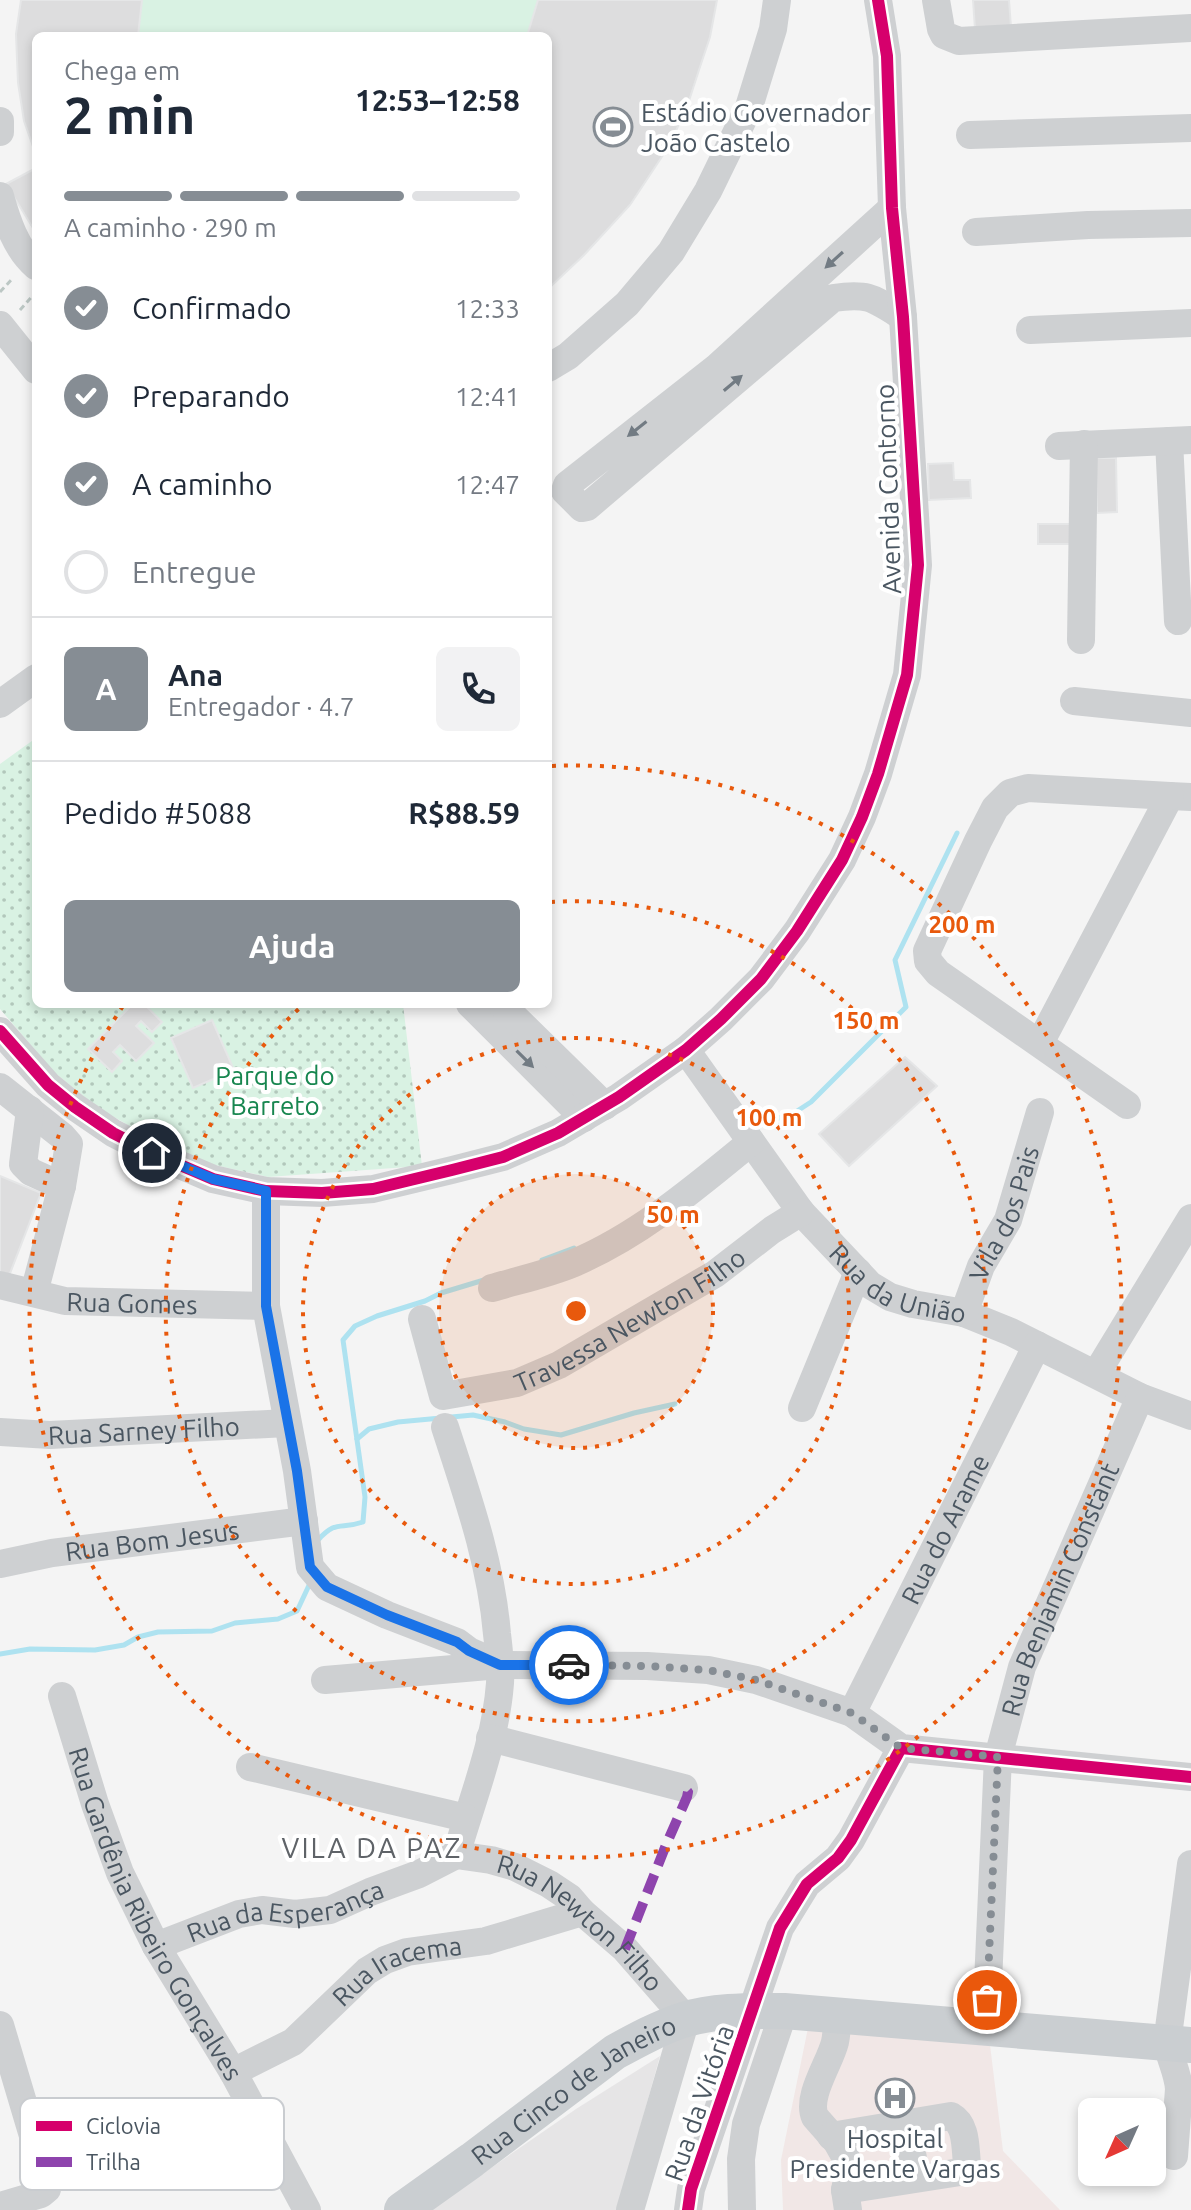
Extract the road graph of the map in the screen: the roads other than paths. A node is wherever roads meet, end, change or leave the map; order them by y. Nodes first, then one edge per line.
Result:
1 (777, 0) edge
2 (878, 0) edge
3 (936, 0) edge
4 (1191, 28) edge
5 (0, 121) edge
6 (1191, 128) edge
7 (0, 132) edge
8 (970, 135) dead end
9 (0, 196) edge
10 (892, 208) junction
11 (1191, 223) edge
12 (976, 232) dead end
13 (32, 262) edge
14 (903, 317) junction
15 (1191, 323) edge
16 (0, 325) edge
17 (1030, 330) dead end
18 (32, 365) edge
19 (552, 366) edge
20 (1180, 440) edge
21 (1178, 621) dead end
22 (1081, 640) dead end
23 (32, 681) edge
24 (1074, 701) dead end
25 (0, 704) edge
26 (1191, 713) edge
27 (1181, 796) edge
28 (475, 1008) edge
29 (504, 1008) edge
30 (0, 1031) edge
31 (1040, 1043) junction
32 (686, 1050) junction
33 (0, 1087) edge
34 (1127, 1105) dead end
35 (30, 1110) junction
36 (594, 1112) junction
37 (1040, 1112) dead end
38 (747, 1136) junction
39 (62, 1186) junction
40 (266, 1191) junction
41 (801, 1212) junction
42 (1191, 1218) edge
43 (858, 1272) junction
44 (0, 1285) edge
45 (492, 1288) dead end
46 (34, 1293) junction
47 (266, 1306) junction
48 (964, 1313) junction
49 (422, 1319) dead end
50 (1037, 1345) junction
51 (1096, 1374) junction
52 (1140, 1397) junction
53 (802, 1408) dead end
54 (1191, 1416) edge
55 (287, 1423) junction
56 (445, 1427) dead end
57 (0, 1432) edge
58 (304, 1521) junction
59 (0, 1564) edge
60 (500, 1665) junction
61 (325, 1680) dead end
62 (62, 1696) dead end
63 (852, 1713) junction
64 (490, 1738) junction
65 (901, 1748) junction
66 (998, 1757) junction
67 (250, 1767) dead end
68 (1191, 1777) edge
69 (684, 1788) dead end
70 (466, 1818) junction
71 (456, 1855) junction
72 (1191, 1864) edge
73 (582, 1912) junction
74 (156, 1946) junction
75 (768, 2011) junction
76 (837, 2015) junction
77 (686, 2019) junction
78 (0, 2025) edge
79 (986, 2028) junction
80 (1179, 2044) edge
81 (233, 2072) junction
82 (1184, 2078) edge
83 (22, 2098) edge
84 (247, 2098) edge
85 (906, 2124) junction
86 (831, 2136) junction
87 (1174, 2156) dead end
88 (284, 2167) edge
89 (917, 2178) junction
90 (46, 2190) edge
91 (846, 2200) edge
92 (0, 2206) edge
93 (307, 2210) edge
94 (402, 2210) edge
95 (630, 2210) edge
96 (688, 2210) edge
97 (742, 2210) edge

1 - 19 street
2 - 10 street, Avenida Contorno
3 - 4 street
5 - 7 street
6 - 8 street
9 - 13 street
10 - 14 street, Avenida Contorno
10 -> 14 street
11 - 12 street
14 - 32 street, Avenida Contorno
15 - 17 street
16 - 18 street
20 - 21 street
20 - 22 street
23 - 25 street
24 - 26 street
27 - 31 street
27 - 31 street
28 -> 36 street
29 - 36 street
30 - 40 street, Avenida Contorno
31 - 34 street
32 - 36 street, Avenida Contorno
32 - 38 street, Rua da União
33 - 35 street
35 - 39 street
35 - 39 street
36 - 40 street, Avenida Contorno
37 - 48 street, Vila dos Pais
38 - 41 street, Rua da União
38 - 45 street
39 - 46 street
40 - 47 street
41 - 43 street, Rua da União
41 - 49 street, Travessa Newton Filho
42 - 51 street
43 - 48 street, Rua da União
43 - 53 street
44 - 46 street, Rua Gomes
46 - 47 street, Rua Gomes
47 - 55 street
48 - 50 street, Rua da União
50 - 51 street, Rua da União
50 - 63 street, Rua do Arame
51 - 52 street, Rua da União
52 - 54 street, Rua da União
52 - 66 street, Rua Benjamin Constant
55 - 57 street, Rua Sarney Filho
55 - 58 street
56 - 60 street
58 - 59 street, Rua Bom Jesus
58 - 60 street
60 - 61 street
60 - 63 street
60 - 64 street
62 - 74 street, Rua Gardênia Ribeiro Gonçalves
63 - 65 street
64 - 69 street
64 - 70 street
65 - 66 street
65 - 75 street
66 - 68 street
66 - 79 street, Rua Benjamin Constant
67 - 70 street
70 - 71 street
71 - 73 street, Rua Newton Filho
71 - 74 street, Rua da Esperança
72 - 80 street
73 - 77 street, Rua Newton Filho
73 - 81 street, Rua Iracema
74 - 81 street, Rua Gardênia Ribeiro Gonçalves
75 - 76 main road, Rua Cinco de Janeiro
75 - 77 main road, Rua Cinco de Janeiro
75 - 96 street, Rua da Vitória
75 - 97 street
76 - 79 main road, Rua Cinco de Janeiro
76 - 86 street
77 - 94 main road, Rua Cinco de Janeiro
77 - 95 street
78 - 83 street
79 - 80 main road, Rua Cinco de Janeiro
80 - 82 street
81 - 84 street, Rua Gardênia Ribeiro Gonçalves
82 - 87 street
85 - 86 street
85 - 89 street
85 - 89 street
86 - 91 street
88 - 93 street, Rua Gardênia Ribeiro Gonçalves
89 - 91 street
90 - 92 street

